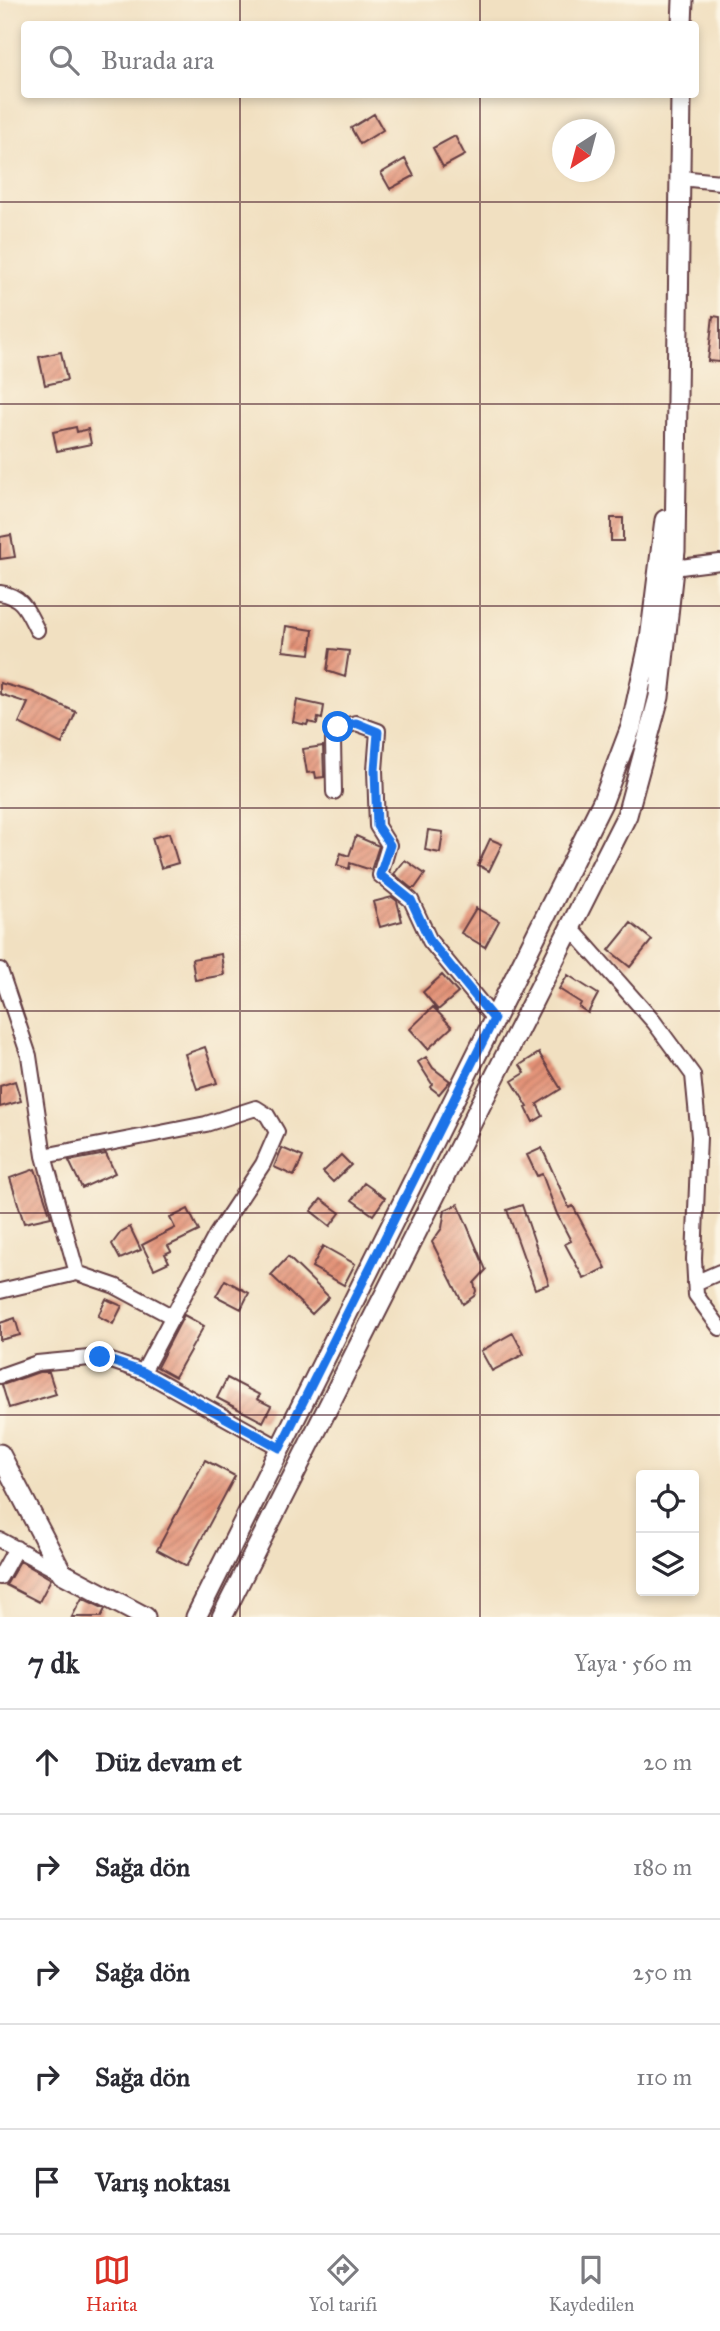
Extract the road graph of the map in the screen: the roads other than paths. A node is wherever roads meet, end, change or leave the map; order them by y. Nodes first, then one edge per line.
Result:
1 (682, 0) edge
2 (682, 21) edge
3 (681, 98) edge
4 (680, 177) junction
5 (720, 182) edge
6 (677, 425) junction
7 (720, 562) edge
8 (673, 568) junction
9 (0, 593) edge
10 (37, 630) dead end
11 (334, 792) dead end
12 (570, 928) junction
13 (0, 970) edge
14 (494, 1019) junction
15 (44, 1156) junction
16 (720, 1272) edge
17 (77, 1273) junction
18 (695, 1283) junction
19 (0, 1291) edge
20 (173, 1317) junction
21 (720, 1328) edge
22 (143, 1372) junction
23 (0, 1376) edge
24 (280, 1448) junction
25 (0, 1454) edge
26 (0, 1540) edge
27 (16, 1548) junction
28 (62, 1573) junction
29 (0, 1577) edge
30 (145, 1617) edge
31 (197, 1617) edge
32 (222, 1617) edge

1 - 2 main road
3 - 4 main road
4 - 5 street
4 - 6 main road
6 - 8 main road
6 - 14 main road
7 - 8 street
8 - 12 main road
9 - 10 street
11 - 14 street
12 - 18 street
12 - 32 main road
13 - 15 street
14 - 24 main road
15 - 17 street
15 - 20 street
16 - 18 street
17 - 19 street
17 - 20 street
18 - 21 street
20 - 22 street
22 - 23 street
22 - 24 street
24 - 31 main road
25 - 28 main road
26 - 27 street
27 - 28 street
27 - 29 street
28 - 30 main road

